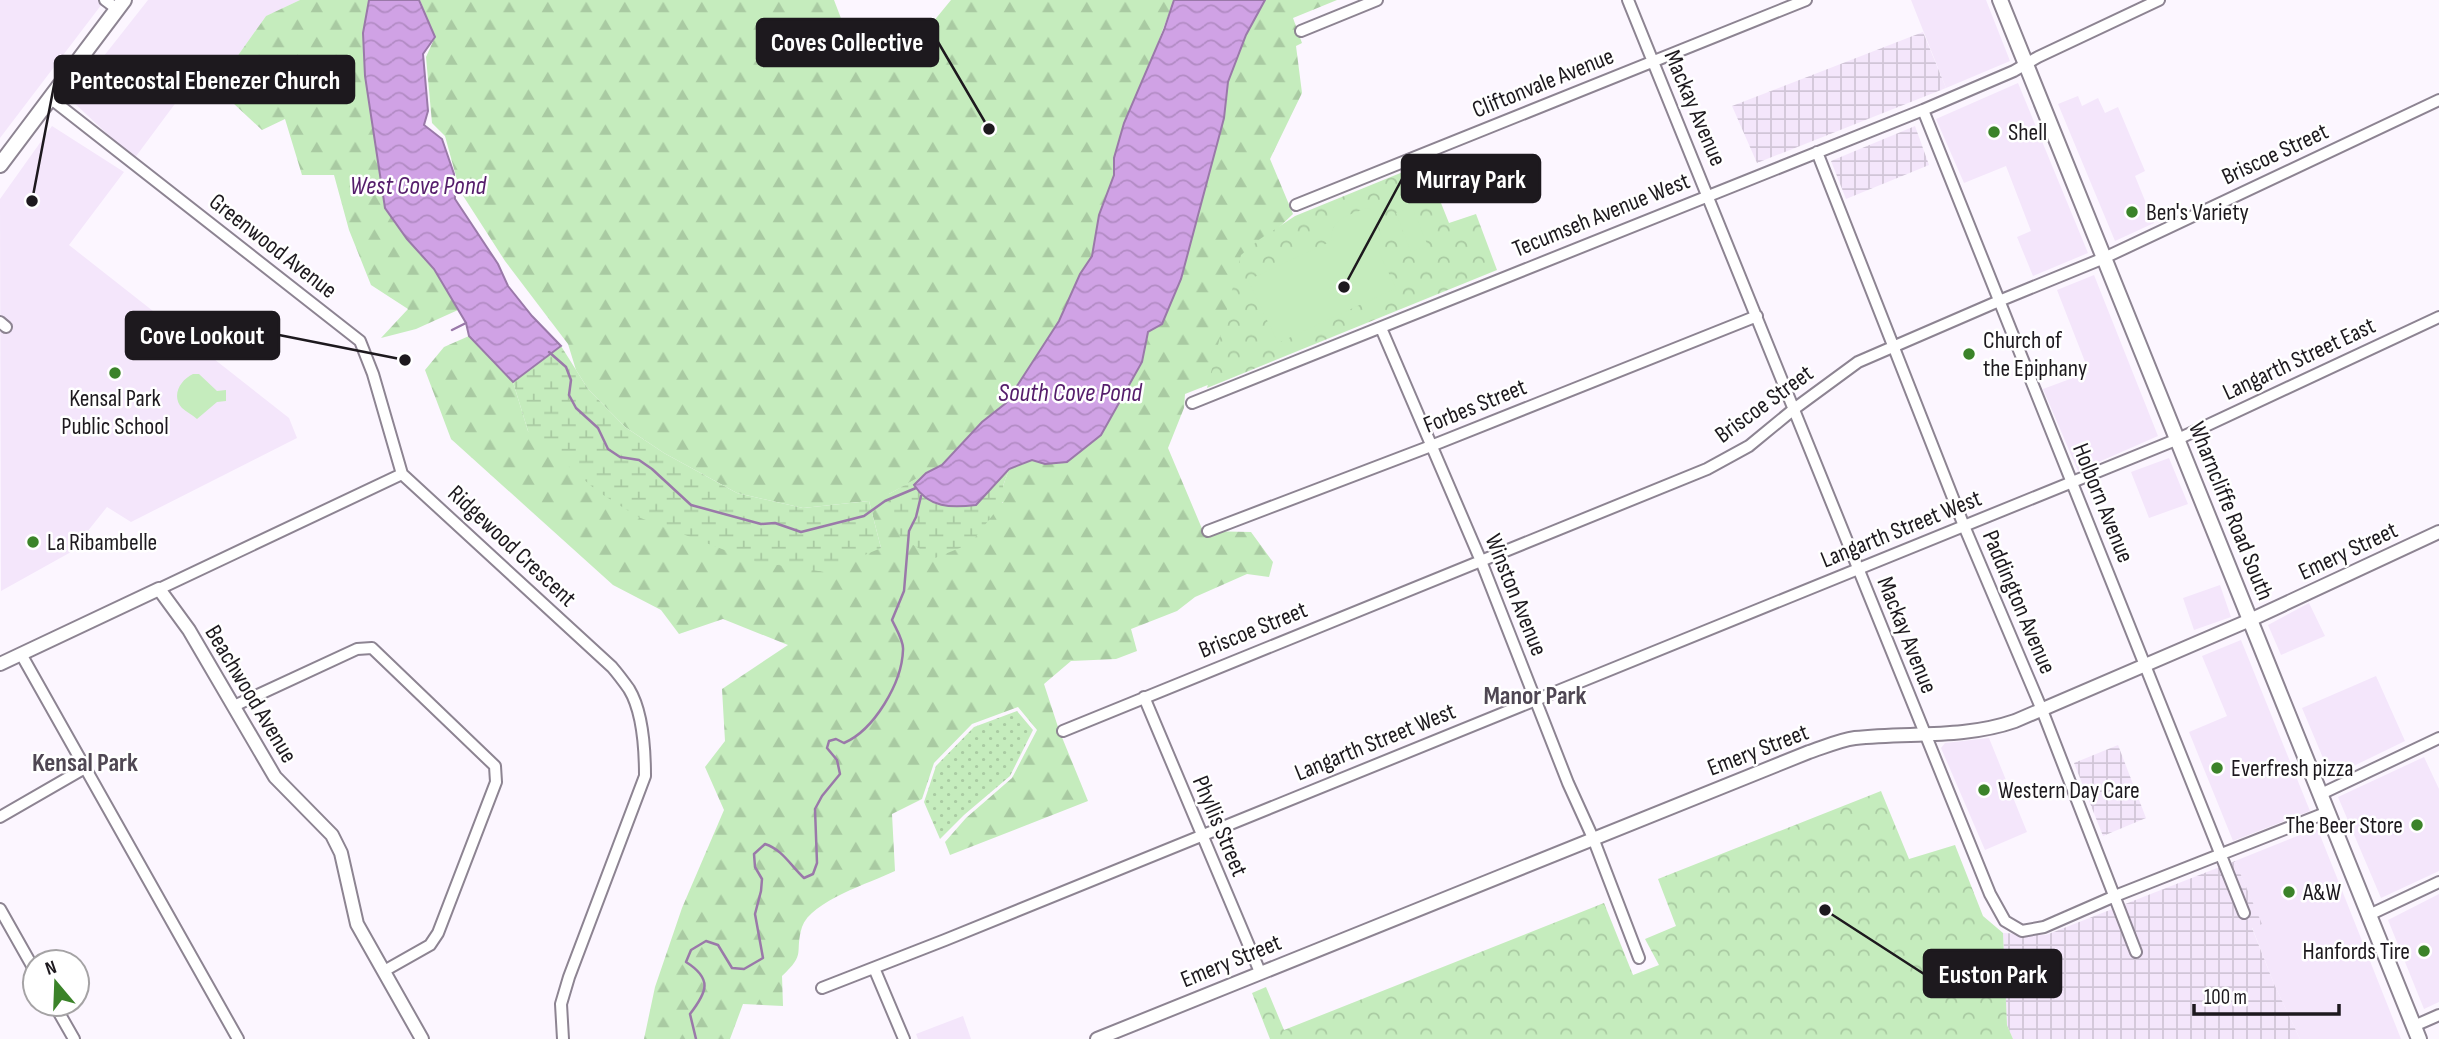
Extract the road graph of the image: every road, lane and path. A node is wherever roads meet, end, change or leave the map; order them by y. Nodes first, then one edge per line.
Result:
1 (105, 0) edge
2 (1377, 0) edge
3 (1628, 0) edge
4 (1806, 0) edge
5 (2000, 0) edge
6 (2152, 1) edge
7 (121, 5) edge
8 (1301, 31) dead end
9 (1653, 61) junction
10 (2026, 65) junction
11 (50, 98) junction
12 (2439, 100) edge
13 (1923, 110) junction
14 (1817, 152) junction
15 (0, 164) edge
16 (1708, 195) junction
17 (1296, 205) dead end
18 (2104, 258) junction
19 (1999, 301) junction
20 (1757, 316) junction
21 (2439, 317) edge
22 (1381, 328) junction
23 (1893, 346) junction
24 (1192, 403) dead end
25 (1794, 409) junction
26 (2178, 439) junction
27 (1431, 446) junction
28 (402, 474) junction
29 (2072, 483) junction
30 (1964, 526) junction
31 (1208, 531) dead end
32 (2439, 531) edge
33 (1480, 561) junction
34 (1857, 570) junction
35 (159, 589) junction
36 (2250, 620) junction
37 (21, 654) junction
38 (0, 664) edge
39 (2145, 666) junction
40 (1144, 697) junction
41 (1535, 699) junction
42 (234, 706) junction
43 (2042, 709) junction
44 (1063, 731) dead end
45 (1924, 735) junction
46 (2439, 738) edge
47 (85, 768) junction
48 (2321, 794) junction
49 (2328, 812) junction
50 (0, 817) edge
51 (1201, 836) junction
52 (1593, 838) junction
53 (2221, 855) junction
54 (2439, 882) edge
55 (2115, 896) junction
56 (0, 909) edge
57 (2244, 913) dead end
58 (2369, 915) junction
59 (22, 948) edge
60 (2136, 952) dead end
61 (1639, 958) dead end
62 (874, 968) junction
63 (384, 971) junction
64 (1260, 972) junction
65 (822, 988) dead end
66 (2439, 1015) edge
67 (62, 1018) edge
68 (2417, 1032) edge
69 (74, 1039) edge
70 (239, 1039) edge
71 (422, 1039) edge
72 (564, 1039) edge
73 (904, 1039) edge
74 (1097, 1039) edge

1 - 7 street
2 - 8 street
3 - 9 street, Mackay Avenue
4 - 9 street, Cliftonvale Avenue
5 - 10 main road, Wharncliffe Road South
6 - 10 street, Tecumseh Avenue West
7 - 11 main road
9 - 16 street, Mackay Avenue
9 - 17 street, Cliftonvale Avenue
10 - 13 street, Tecumseh Avenue West
10 - 18 main road, Wharncliffe Road South
11 - 15 main road
11 - 28 street, Greenwood Avenue
12 - 18 street, Briscoe Street
13 - 14 street, Tecumseh Avenue West
13 - 19 street, Holborn Avenue
14 - 16 street, Tecumseh Avenue West
14 - 23 street, Paddington Avenue
16 - 20 street, Mackay Avenue
16 - 22 street, Tecumseh Avenue West
18 - 19 street, Briscoe Street
18 - 26 main road, Wharncliffe Road South
19 - 23 street, Briscoe Street
19 - 29 street, Holborn Avenue
20 - 25 street, Mackay Avenue
20 - 27 street, Forbes Street
21 - 26 street, Langarth Street East
22 - 24 street, Tecumseh Avenue West
22 - 27 street, Winston Avenue
23 - 25 street, Briscoe Street
23 - 30 street, Paddington Avenue
25 - 33 street, Briscoe Street
25 - 34 street, Mackay Avenue
26 - 29 street, Langarth Street West
26 - 36 main road, Wharncliffe Road South
27 - 31 street, Forbes Street
27 - 33 street, Winston Avenue
28 - 35 street
28 - 72 street, Ridgewood Crescent
29 - 30 street, Langarth Street West
29 - 39 street, Holborn Avenue
30 - 34 street, Langarth Street West
30 - 43 street, Paddington Avenue
32 - 36 street, Emery Street
33 - 40 street, Briscoe Street
33 - 41 street, Winston Avenue
34 - 41 street, Langarth Street West
34 - 45 street, Mackay Avenue
35 - 37 street
35 - 42 street, Beachwood Avenue
36 - 39 street, Emery Street
36 - 48 main road, Wharncliffe Road South
37 - 38 street
37 - 47 street
39 - 43 street, Emery Street
39 - 53 street, Holborn Avenue
40 - 44 street, Briscoe Street
40 - 51 street, Phyllis Street
41 - 51 street, Langarth Street West
41 - 52 street, Winston Avenue
42 - 63 street, Beachwood Avenue
42 - 63 street
43 - 45 street, Emery Street
43 - 55 street, Paddington Avenue
45 - 52 street, Emery Street
45 - 55 street, Mackay Avenue
46 - 48 street
47 - 50 street
47 - 70 street
48 - 49 main road, Wharncliffe Road South
49 - 53 street, Mackay Avenue
49 - 58 main road, Wharncliffe Road South
51 - 62 street, Langarth Street West
51 - 64 street, Phyllis Street
52 - 61 street, Winston Avenue
52 - 64 street, Emery Street
53 - 55 street, Mackay Avenue
53 - 57 street, Holborn Avenue
54 - 58 street
55 - 60 street, Paddington Avenue
56 - 59 street
58 - 68 main road, Wharncliffe Road South
62 - 65 street, Langarth Street West
62 - 73 street
63 - 71 street, Beachwood Avenue
64 - 74 street, Emery Street
66 - 68 street
67 - 69 street

